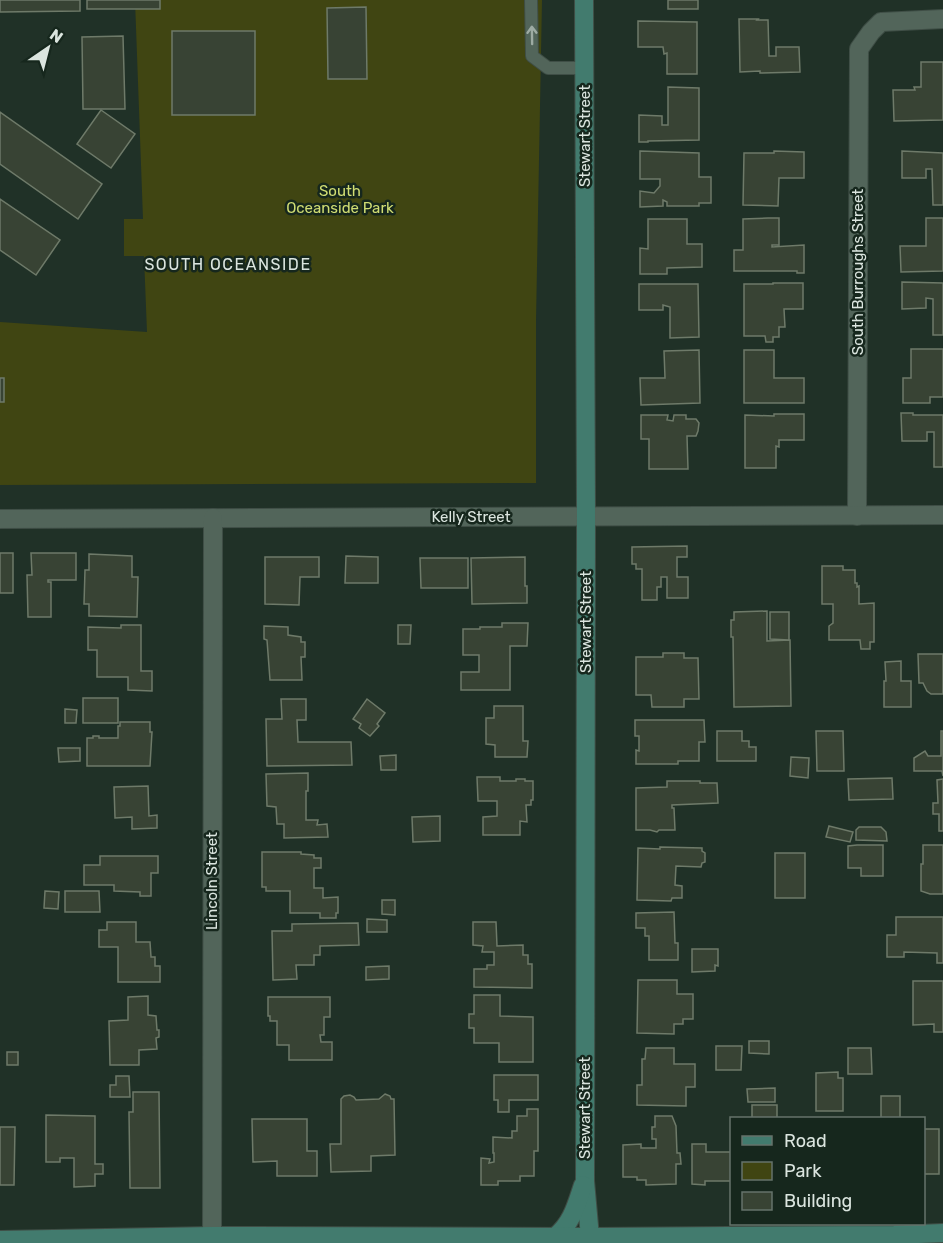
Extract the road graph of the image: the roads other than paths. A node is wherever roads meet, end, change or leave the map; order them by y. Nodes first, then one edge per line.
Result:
1 (531, 0) edge
2 (584, 0) edge
3 (943, 19) edge
4 (585, 68) junction
5 (943, 515) edge
6 (857, 516) junction
7 (586, 517) junction
8 (213, 518) junction
9 (0, 519) edge
10 (585, 1181) junction
11 (943, 1233) edge
12 (555, 1237) junction
13 (894, 1239) edge
14 (0, 1240) edge
15 (212, 1240) edge
16 (590, 1240) edge

4 -> 1 lane
2 - 4 street, Stewart Street
3 - 6 street, South Burroughs Street
4 - 7 street, Stewart Street
5 - 6 street, Kelly Street
6 - 7 street, Kelly Street
7 - 8 street, Kelly Street
7 - 10 street, Stewart Street
8 - 9 street, Kelly Street
8 - 15 street, Lincoln Street
10 - 12 street
10 - 16 street, Stewart Street
11 - 13 street
12 - 15 street
12 - 16 street
13 - 16 street
14 - 15 street

